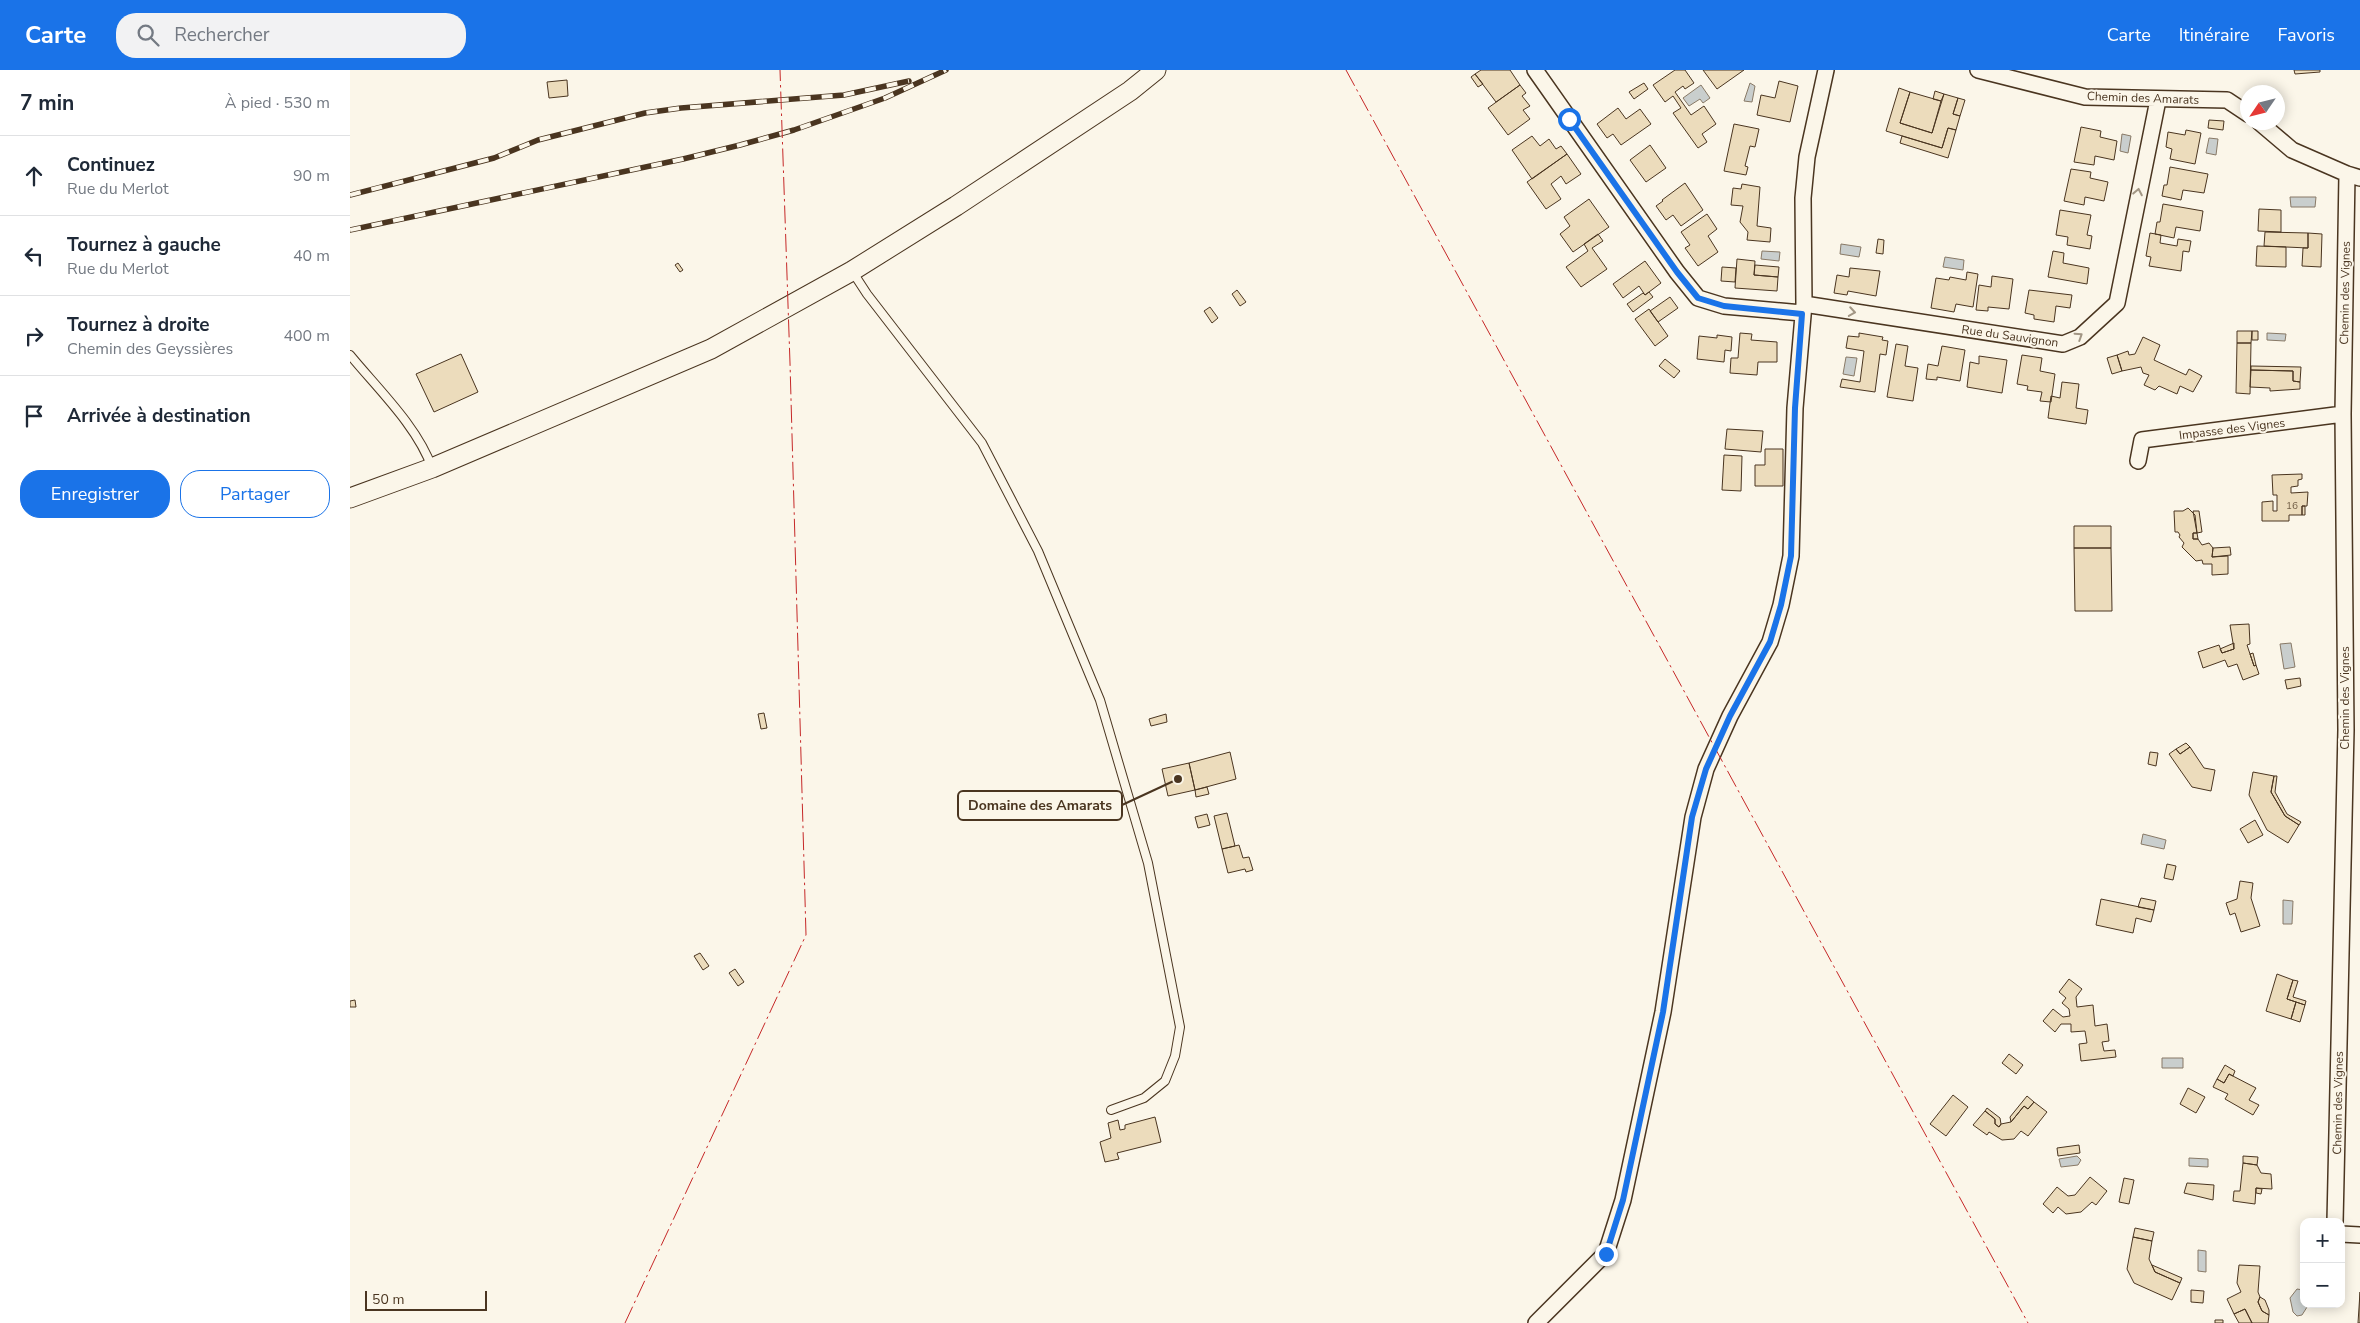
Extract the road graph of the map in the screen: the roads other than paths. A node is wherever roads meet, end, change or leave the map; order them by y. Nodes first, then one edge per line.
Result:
1 (1156, 70) edge
2 (1535, 70) edge
3 (1826, 70) edge
4 (1978, 70) edge
5 (2158, 100) junction
6 (2240, 109) edge
7 (2268, 130) edge
8 (2353, 176) edge
9 (852, 271) junction
10 (1803, 309) junction
11 (350, 355) edge
12 (2343, 414) junction
13 (2138, 461) dead end
14 (432, 468) junction
15 (350, 498) edge
16 (1111, 1110) dead end
17 (2335, 1218) edge
18 (2345, 1234) edge
19 (2360, 1235) edge
20 (1536, 1323) edge

1 - 9 street
2 - 10 street, Rue du Sauvignon
3 - 10 street
4 - 5 street, Chemin des Amarats
5 - 6 street, Chemin des Amarats
10 -> 5 street, Rue du Sauvignon
7 - 8 street
8 - 12 street, Chemin des Vignes
9 - 14 street
9 - 16 lane
10 - 20 street
11 - 14 lane
12 - 13 street, Impasse des Vignes
12 - 17 street, Chemin des Vignes
14 - 15 street
18 - 19 street

